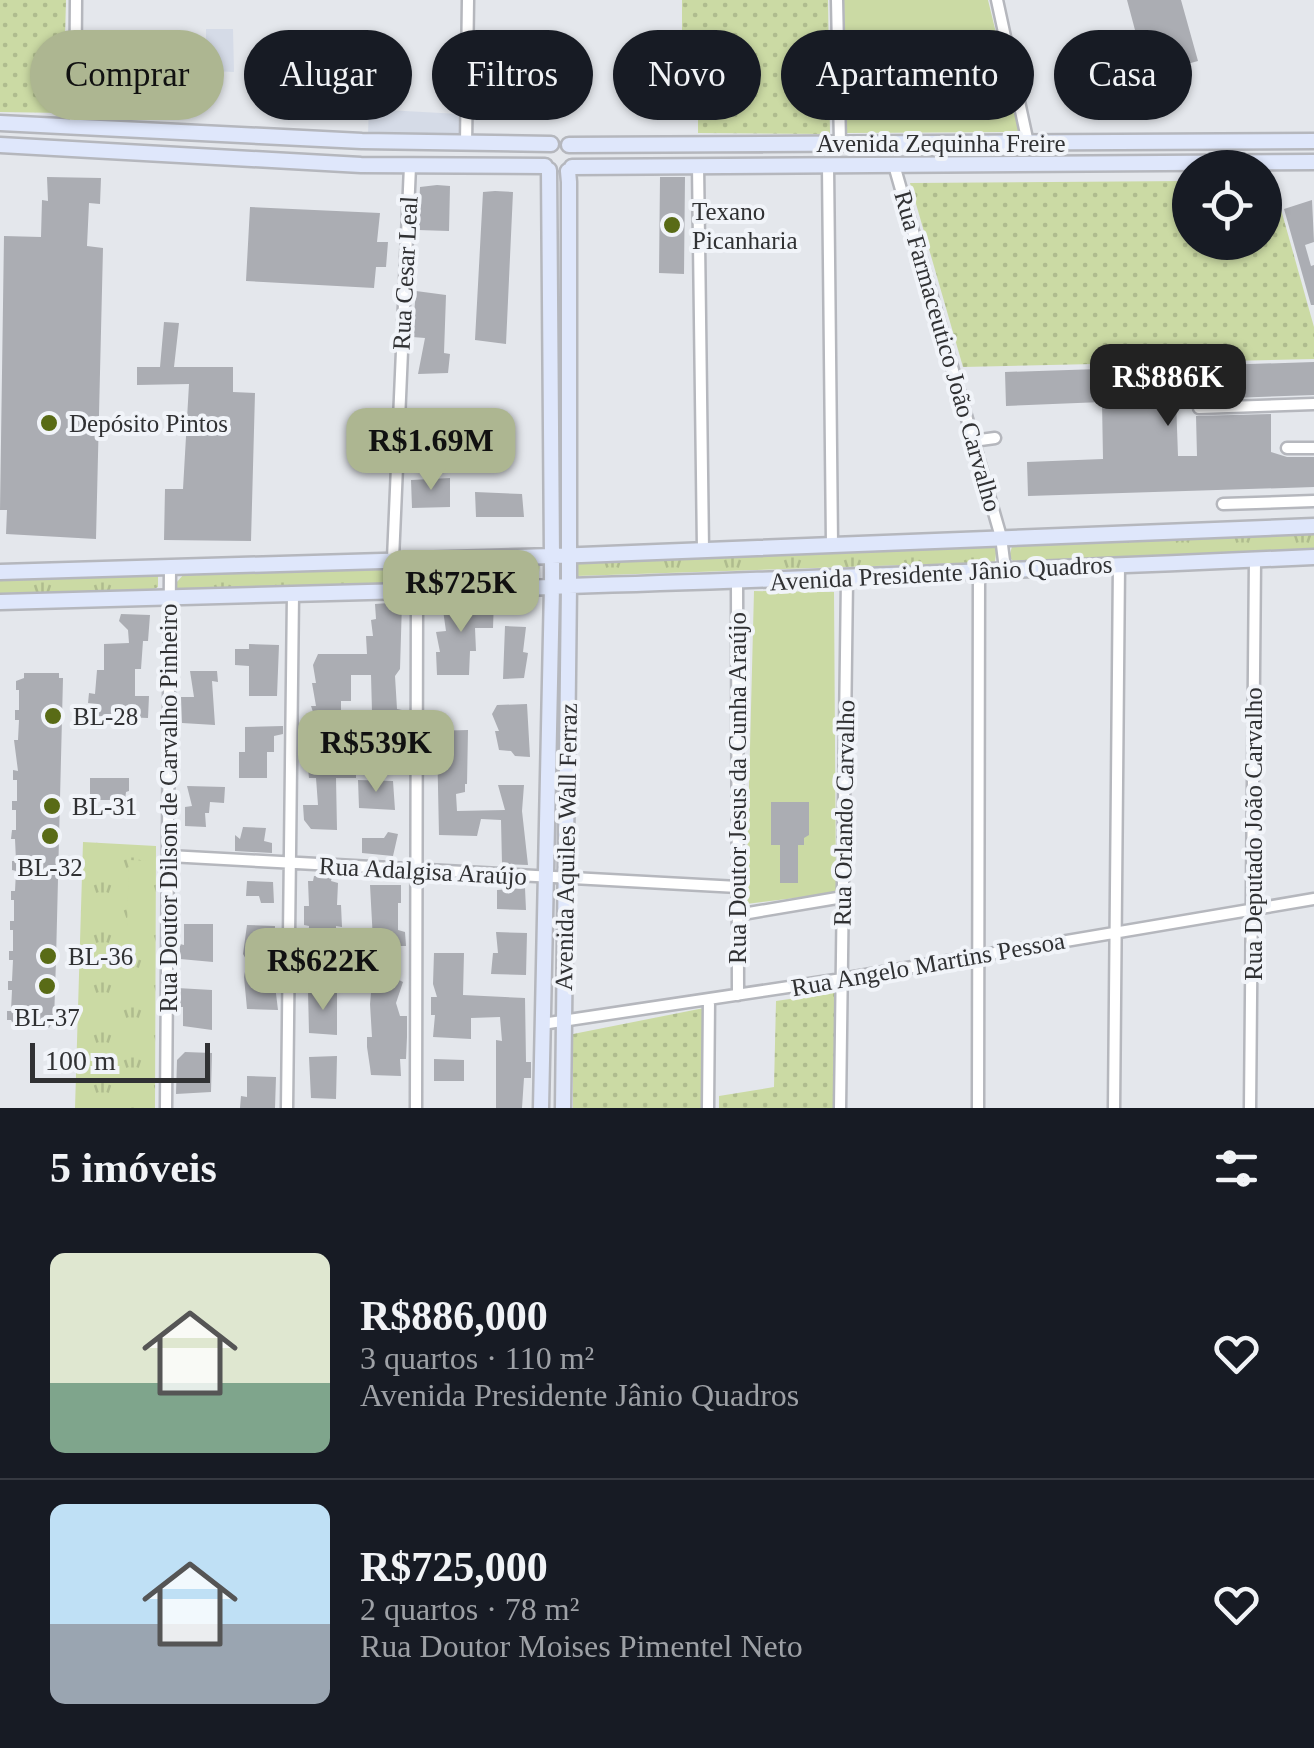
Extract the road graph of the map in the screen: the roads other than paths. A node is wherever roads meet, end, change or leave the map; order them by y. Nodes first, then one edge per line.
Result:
1 (76, 0) edge
2 (468, 0) edge
3 (837, 0) edge
4 (997, 0) edge
5 (0, 123) edge
6 (75, 126) junction
7 (1268, 141) junction
8 (1297, 141) junction
9 (1314, 141) edge
10 (1028, 143) junction
11 (0, 144) edge
12 (466, 144) junction
13 (550, 144) junction
14 (840, 144) junction
15 (569, 146) junction
16 (1270, 150) edge
17 (1282, 162) edge
18 (1296, 162) junction
19 (1172, 163) edge
20 (1313, 164) edge
21 (698, 165) junction
22 (894, 165) junction
23 (410, 166) junction
24 (828, 166) junction
25 (547, 168) junction
26 (570, 169) junction
27 (1314, 404) edge
28 (1199, 408) dead end
29 (995, 438) dead end
30 (973, 441) junction
31 (1287, 448) dead end
32 (1314, 448) edge
33 (997, 466) dead end
34 (981, 467) junction
35 (1314, 501) edge
36 (1222, 504) dead end
37 (1314, 526) edge
38 (1001, 537) junction
39 (832, 544) junction
40 (703, 550) junction
41 (552, 556) junction
42 (569, 556) junction
43 (1314, 557) edge
44 (392, 559) junction
45 (1255, 560) junction
46 (1119, 564) junction
47 (170, 568) junction
48 (1005, 569) junction
49 (979, 570) junction
50 (0, 572) edge
51 (847, 579) junction
52 (736, 582) junction
53 (560, 586) junction
54 (417, 590) junction
55 (293, 594) junction
56 (169, 598) junction
57 (2, 605) edge
58 (169, 856) junction
59 (290, 864) junction
60 (417, 871) junction
61 (546, 878) junction
62 (566, 880) junction
63 (738, 888) junction
64 (843, 897) junction
65 (1314, 899) edge
66 (1254, 908) junction
67 (737, 916) junction
68 (1114, 932) junction
69 (980, 955) junction
70 (842, 980) junction
71 (738, 995) junction
72 (708, 1000) junction
73 (563, 1023) junction
74 (542, 1024) junction
75 (166, 1108) edge
76 (288, 1108) edge
77 (416, 1108) edge
78 (542, 1108) edge
79 (563, 1108) edge
80 (708, 1108) edge
81 (840, 1108) edge
82 (978, 1108) edge
83 (1114, 1108) edge
84 (1250, 1108) edge

1 - 6 street
2 - 12 street
3 - 14 street
4 - 10 street
5 - 6 main road
6 - 12 main road
7 - 8 main road, Avenida Zequinha Freire
7 - 10 main road, Avenida Zequinha Freire
7 - 16 main road
8 - 9 main road, Avenida Zequinha Freire
8 - 18 main road
10 - 14 main road, Avenida Zequinha Freire
11 - 23 main road
12 - 13 main road
13 - 15 main road
13 - 25 main road
14 - 15 main road, Avenida Zequinha Freire
14 - 24 main road
15 - 26 main road
17 - 18 main road, Avenida Zequinha Freire
18 - 20 main road, Avenida Zequinha Freire
19 - 22 main road, Avenida Zequinha Freire
21 - 24 main road, Avenida Zequinha Freire
21 - 26 main road, Avenida Zequinha Freire
21 - 40 street
22 - 24 main road, Avenida Zequinha Freire
22 - 30 street, Rua Farmaceutico João Carvalho
23 - 25 main road
23 - 44 street, Rua Cesar Leal
24 - 39 street
25 - 26 main road
25 - 41 main road
26 - 42 main road
27 - 28 street
29 - 30 street
30 - 34 street, Rua Farmaceutico João Carvalho
31 - 32 street
33 - 34 street
34 - 38 street, Rua Farmaceutico João Carvalho
35 - 36 street
37 - 38 main road, Avenida Presidente Jânio Quadros
38 - 39 main road, Avenida Presidente Jânio Quadros
38 - 48 street, Rua Farmaceutico João Carvalho
39 - 40 main road, Avenida Presidente Jânio Quadros
40 - 42 main road, Avenida Presidente Jânio Quadros
41 - 42 main road, Avenida Presidente Jânio Quadros
41 - 44 main road
41 - 53 main road
42 - 53 main road
43 - 45 main road, Avenida Presidente Jânio Quadros
44 - 47 main road
45 - 46 main road, Avenida Presidente Jânio Quadros
45 - 66 street, Rua Deputado João Carvalho
46 - 48 main road, Avenida Presidente Jânio Quadros
46 - 68 street
47 - 50 main road
47 - 56 street, Rua Doutor Dilson de Carvalho Pinheiro
48 - 49 main road, Avenida Presidente Jânio Quadros
49 - 51 main road, Avenida Presidente Jânio Quadros
49 - 69 street
51 - 52 main road, Avenida Presidente Jânio Quadros
51 - 64 street, Rua Orlando Carvalho
52 - 53 main road, Avenida Presidente Jânio Quadros
52 - 63 street, Rua Doutor Jesus da Cunha Araújo
53 - 54 main road, Avenida Presidente Jânio Quadros
53 - 61 main road, Avenida Aquiles Wall Ferraz
53 - 62 main road, Avenida Aquiles Wall Ferraz
54 - 55 main road, Avenida Presidente Jânio Quadros
54 - 60 street
55 - 56 main road, Avenida Presidente Jânio Quadros
55 - 59 street
56 - 57 main road, Avenida Presidente Jânio Quadros
56 - 58 street, Rua Doutor Dilson de Carvalho Pinheiro
58 - 59 street, Rua Adalgisa Araújo
58 - 75 street, Rua Doutor Dilson de Carvalho Pinheiro
59 - 60 street, Rua Adalgisa Araújo
59 - 76 street
60 - 61 street, Rua Adalgisa Araújo
60 - 77 street
61 - 62 street, Rua Adalgisa Araújo
61 - 74 main road, Avenida Aquiles Wall Ferraz
62 - 63 street, Rua Adalgisa Araújo
62 - 73 main road, Avenida Aquiles Wall Ferraz
63 - 67 street, Rua Doutor Jesus da Cunha Araújo
64 - 67 street
64 - 70 street, Rua Orlando Carvalho
65 - 66 street, Rua Angelo Martins Pessoa
66 - 68 street, Rua Angelo Martins Pessoa
66 - 84 street, Rua Deputado João Carvalho
67 - 71 street, Rua Doutor Jesus da Cunha Araújo
68 - 69 street, Rua Angelo Martins Pessoa
68 - 83 street
69 - 70 street, Rua Angelo Martins Pessoa
69 - 82 street
70 - 71 street, Rua Angelo Martins Pessoa
70 - 81 street, Rua Orlando Carvalho
71 - 72 street, Rua Angelo Martins Pessoa
72 - 73 street, Rua Angelo Martins Pessoa
72 - 80 street
73 - 74 street, Rua Angelo Martins Pessoa
73 - 79 main road, Avenida Aquiles Wall Ferraz
74 - 78 main road, Avenida Aquiles Wall Ferraz

